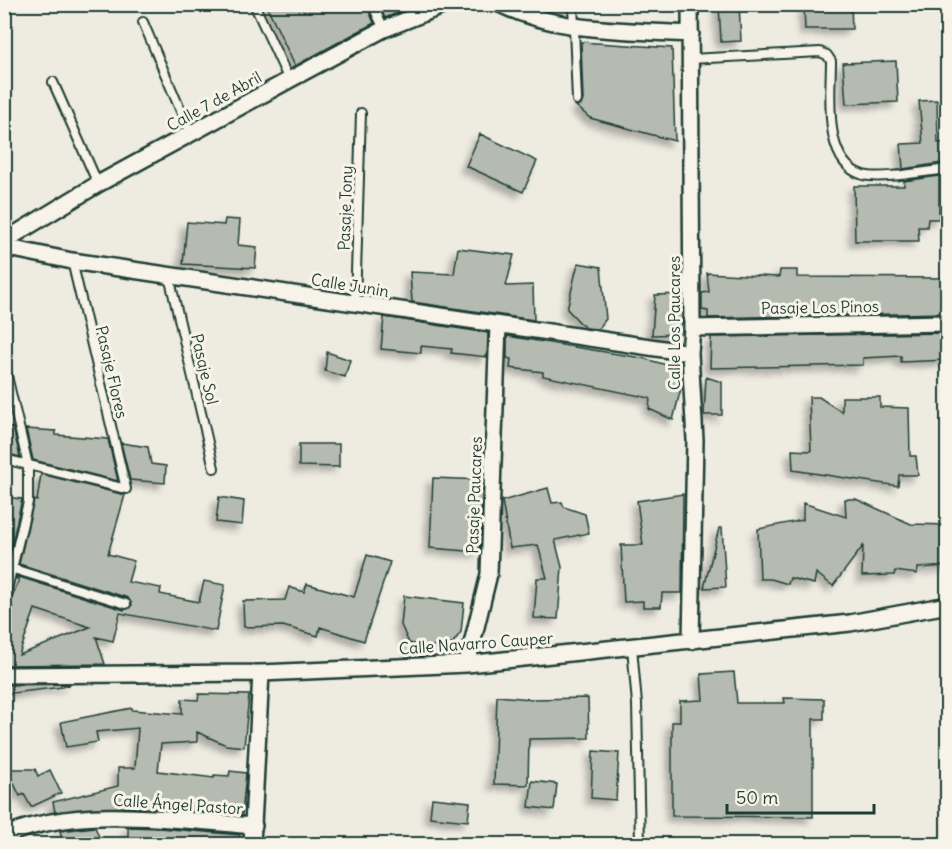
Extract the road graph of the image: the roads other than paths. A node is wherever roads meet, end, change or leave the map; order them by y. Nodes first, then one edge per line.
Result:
1 (255, 4) edge
2 (372, 4) edge
3 (447, 4) edge
4 (500, 4) edge
5 (573, 4) edge
6 (690, 4) edge
7 (143, 22) dead end
8 (572, 26) junction
9 (384, 30) junction
10 (691, 34) junction
11 (690, 59) junction
12 (289, 80) junction
13 (53, 82) dead end
14 (577, 100) dead end
15 (361, 113) dead end
16 (191, 135) junction
17 (948, 169) edge
18 (98, 184) junction
19 (4, 241) edge
20 (4, 247) edge
21 (72, 261) junction
22 (169, 276) junction
23 (356, 304) junction
24 (948, 322) edge
25 (498, 325) junction
26 (692, 328) junction
27 (690, 353) junction
28 (4, 363) edge
29 (4, 459) edge
30 (28, 465) junction
31 (214, 468) dead end
32 (4, 566) edge
33 (14, 568) junction
34 (4, 603) edge
35 (126, 604) dead end
36 (948, 604) edge
37 (691, 641) junction
38 (632, 647) junction
39 (467, 664) junction
40 (261, 673) junction
41 (4, 675) edge
42 (254, 826) junction
43 (5, 840) edge
44 (252, 844) edge
45 (640, 844) edge

1 - 12 lane
2 - 9 lane
3 - 9 street, Calle 7 de Abril
4 - 8 street
5 - 8 lane
6 - 10 street, Calle Los Paucares
7 - 16 lane
8 - 10 street
8 - 14 lane
9 - 12 street, Calle 7 de Abril
10 - 11 street, Calle Los Paucares
11 - 17 lane
11 - 26 street, Calle Los Paucares
12 - 16 street, Calle 7 de Abril
13 - 18 lane
15 - 23 lane, Pasaje Tony
16 - 18 street, Calle 7 de Abril
18 - 19 street, Calle 7 de Abril
20 - 21 street, Calle Junin
21 - 22 street, Calle Junin
21 - 30 lane, Pasaje Flores
22 - 23 street, Calle Junin
22 - 31 lane, Pasaje Sol
23 - 25 street, Calle Junin
24 - 26 street, Pasaje Los Pinos
25 - 27 street, Calle Junin
25 - 39 street, Pasaje Paucares
26 - 27 street, Calle Los Paucares
27 - 37 street, Calle Los Paucares
28 - 30 lane
29 - 30 lane
30 - 33 lane
32 - 33 lane
33 - 34 lane
33 - 35 lane
36 - 37 street, Calle Navarro Cauper
37 - 38 street, Calle Navarro Cauper
38 - 39 street, Calle Navarro Cauper
38 - 45 lane
39 - 40 street, Calle Navarro Cauper
40 - 41 street, Calle Navarro Cauper
40 - 42 street
42 - 43 street, Calle Ángel Pastor
42 - 44 street

